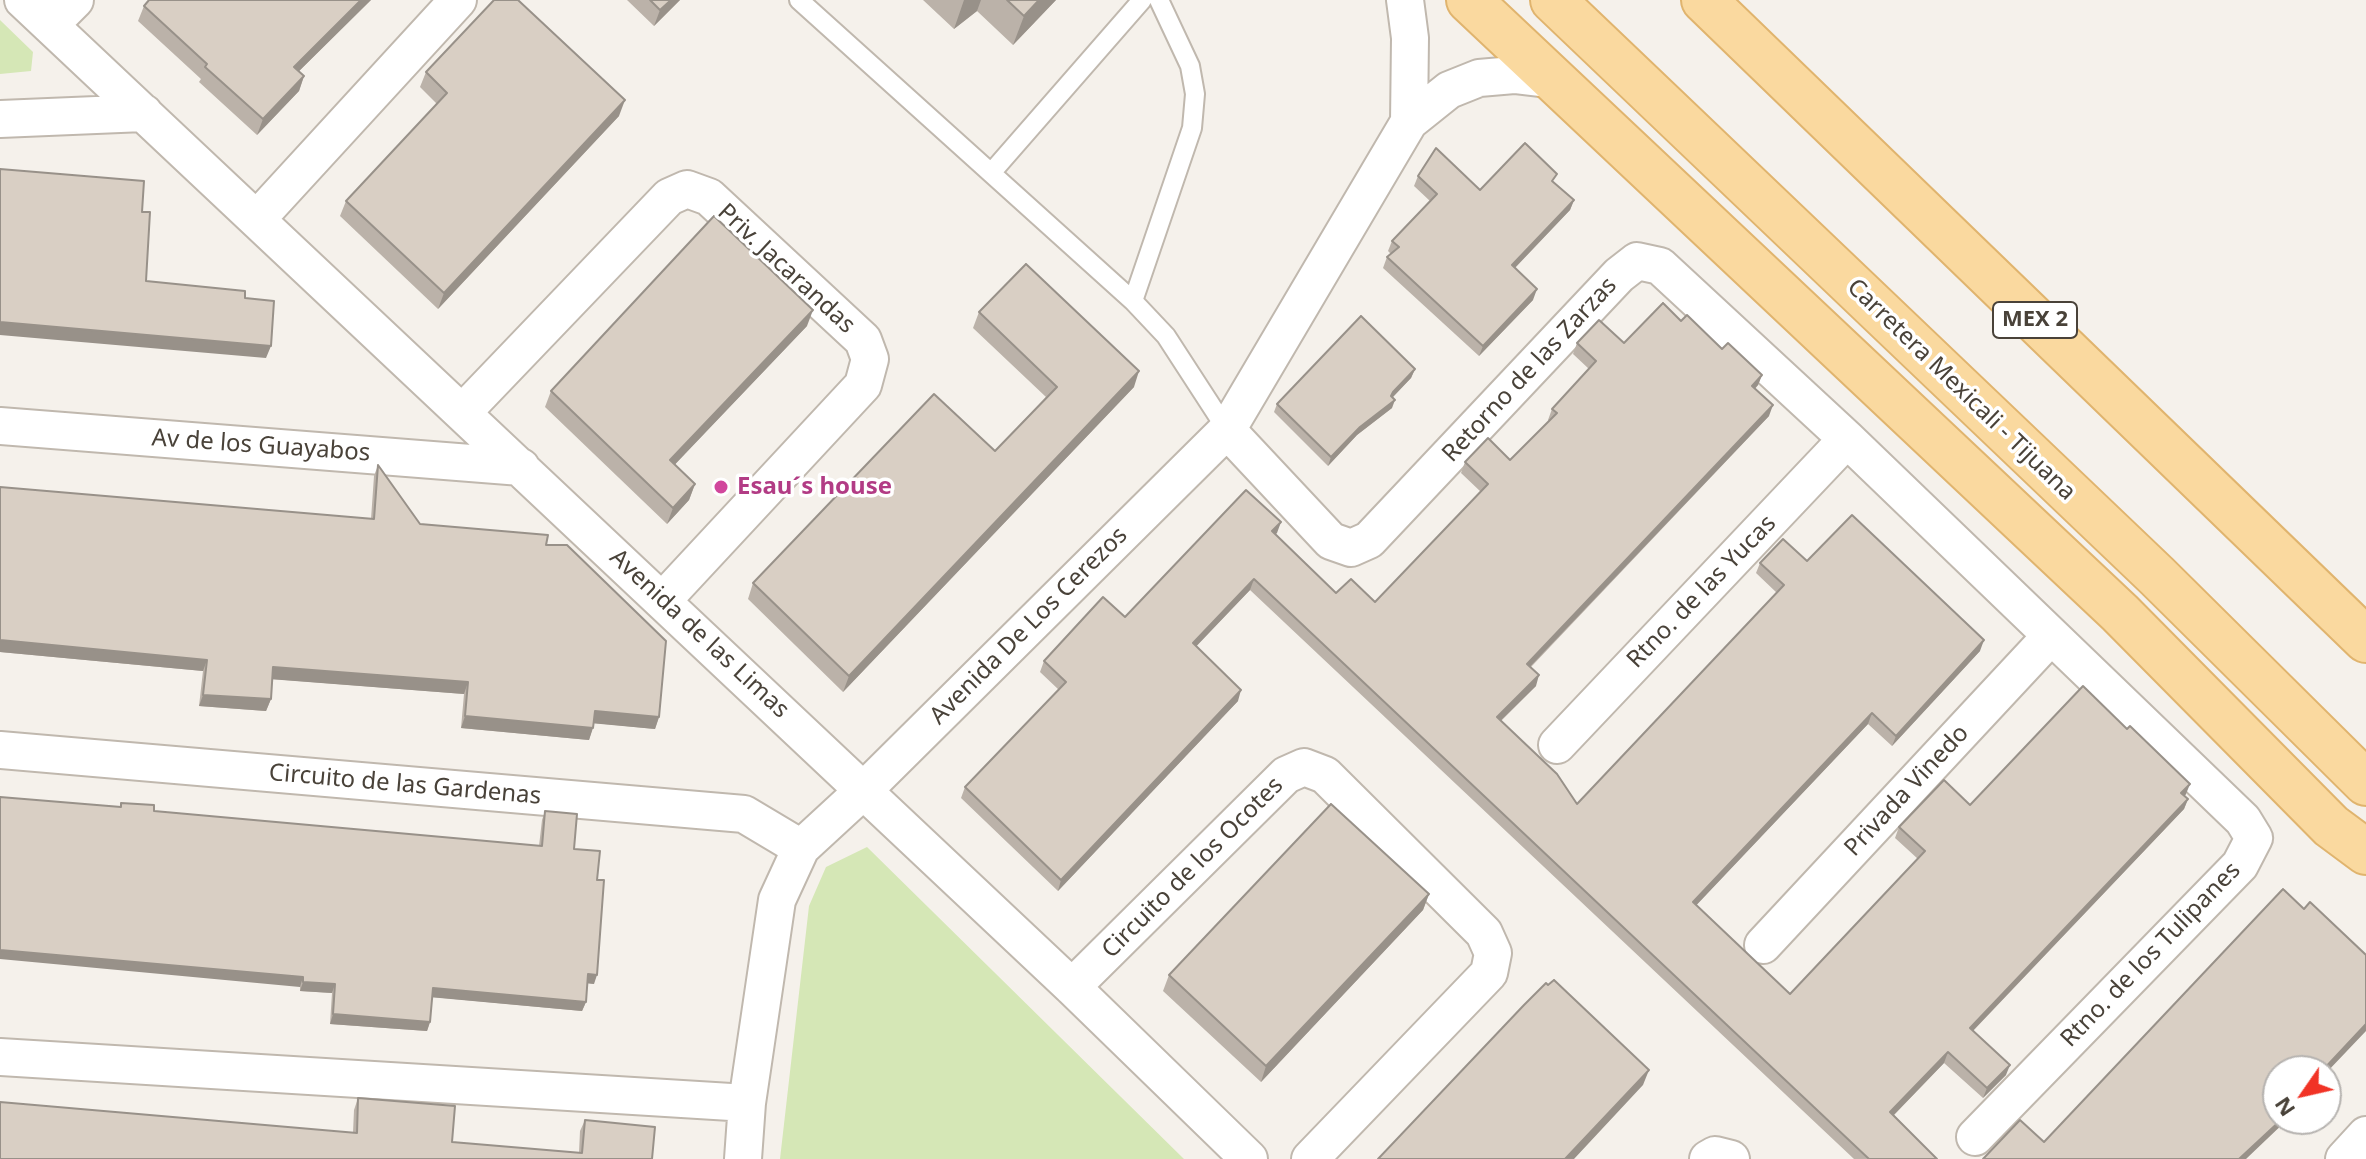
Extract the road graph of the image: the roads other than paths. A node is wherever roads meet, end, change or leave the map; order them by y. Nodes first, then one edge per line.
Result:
1 (23, 0) edge
2 (75, 0) edge
3 (458, 0) edge
4 (799, 0) edge
5 (1142, 0) edge
6 (1159, 0) edge
7 (1405, 0) edge
8 (1469, 0) edge
9 (1553, 0) edge
10 (1704, 0) edge
11 (50, 25) junction
12 (1556, 80) junction
13 (144, 113) junction
14 (0, 119) edge
15 (1409, 122) junction
16 (991, 173) junction
17 (257, 219) junction
18 (1133, 301) junction
19 (463, 412) junction
20 (0, 426) edge
21 (1227, 430) junction
22 (1847, 439) junction
23 (521, 467) junction
24 (663, 600) junction
25 (2051, 636) junction
26 (2366, 640) edge
27 (1557, 745) dead end
28 (0, 750) edge
29 (2366, 783) edge
30 (864, 790) junction
31 (801, 848) junction
32 (2366, 852) edge
33 (1763, 945) dead end
34 (1072, 987) junction
35 (0, 1057) edge
36 (747, 1103) junction
37 (2366, 1135) edge
38 (1975, 1137) dead end
39 (743, 1159) edge
40 (1249, 1159) edge
41 (1310, 1159) edge
42 (1708, 1159) edge
43 (1731, 1159) edge
44 (2344, 1159) edge

1 - 11 street, Avenida de las Limas
2 - 11 street
3 - 17 street
4 - 16 lane
5 - 16 lane
6 - 18 lane
7 - 15 street
8 - 12 main road
9 - 29 main road, Carretera Mexicali - Tijuana
10 - 26 main road, MEX 2
11 - 13 street, Avenida de las Limas
12 - 15 street
12 - 32 main road
13 - 14 street
13 - 17 street, Avenida de las Limas
15 - 21 street, Avenida De Los Cerezos
16 - 18 lane
17 - 19 street, Avenida de las Limas
18 - 21 lane
19 - 23 street, Avenida de las Limas
19 - 24 street, Priv. Jacarandas
20 - 23 street, Av de los Guayabos
21 - 22 street, Retorno de las Zarzas
21 - 30 street, Avenida De Los Cerezos
22 - 25 street, Retorno de las Zarzas
22 - 27 street, Rtno. de las Yucas
23 - 24 street, Avenida de las Limas
24 - 30 street, Avenida de las Limas
25 - 33 street, Privada Vinedo
25 - 38 street, Rtno. de los Tulipanes
28 - 31 street, Circuito de las Gardenas
30 - 31 street, Avenida De Los Cerezos
30 - 34 street, Avenida de las Limas
31 - 36 street, Avenida De Los Cerezos
34 - 40 street, Avenida de las Limas
34 - 41 street, Circuito de los Ocotes
35 - 36 street
36 - 39 street, Avenida De Los Cerezos
37 - 44 street
42 - 43 street

